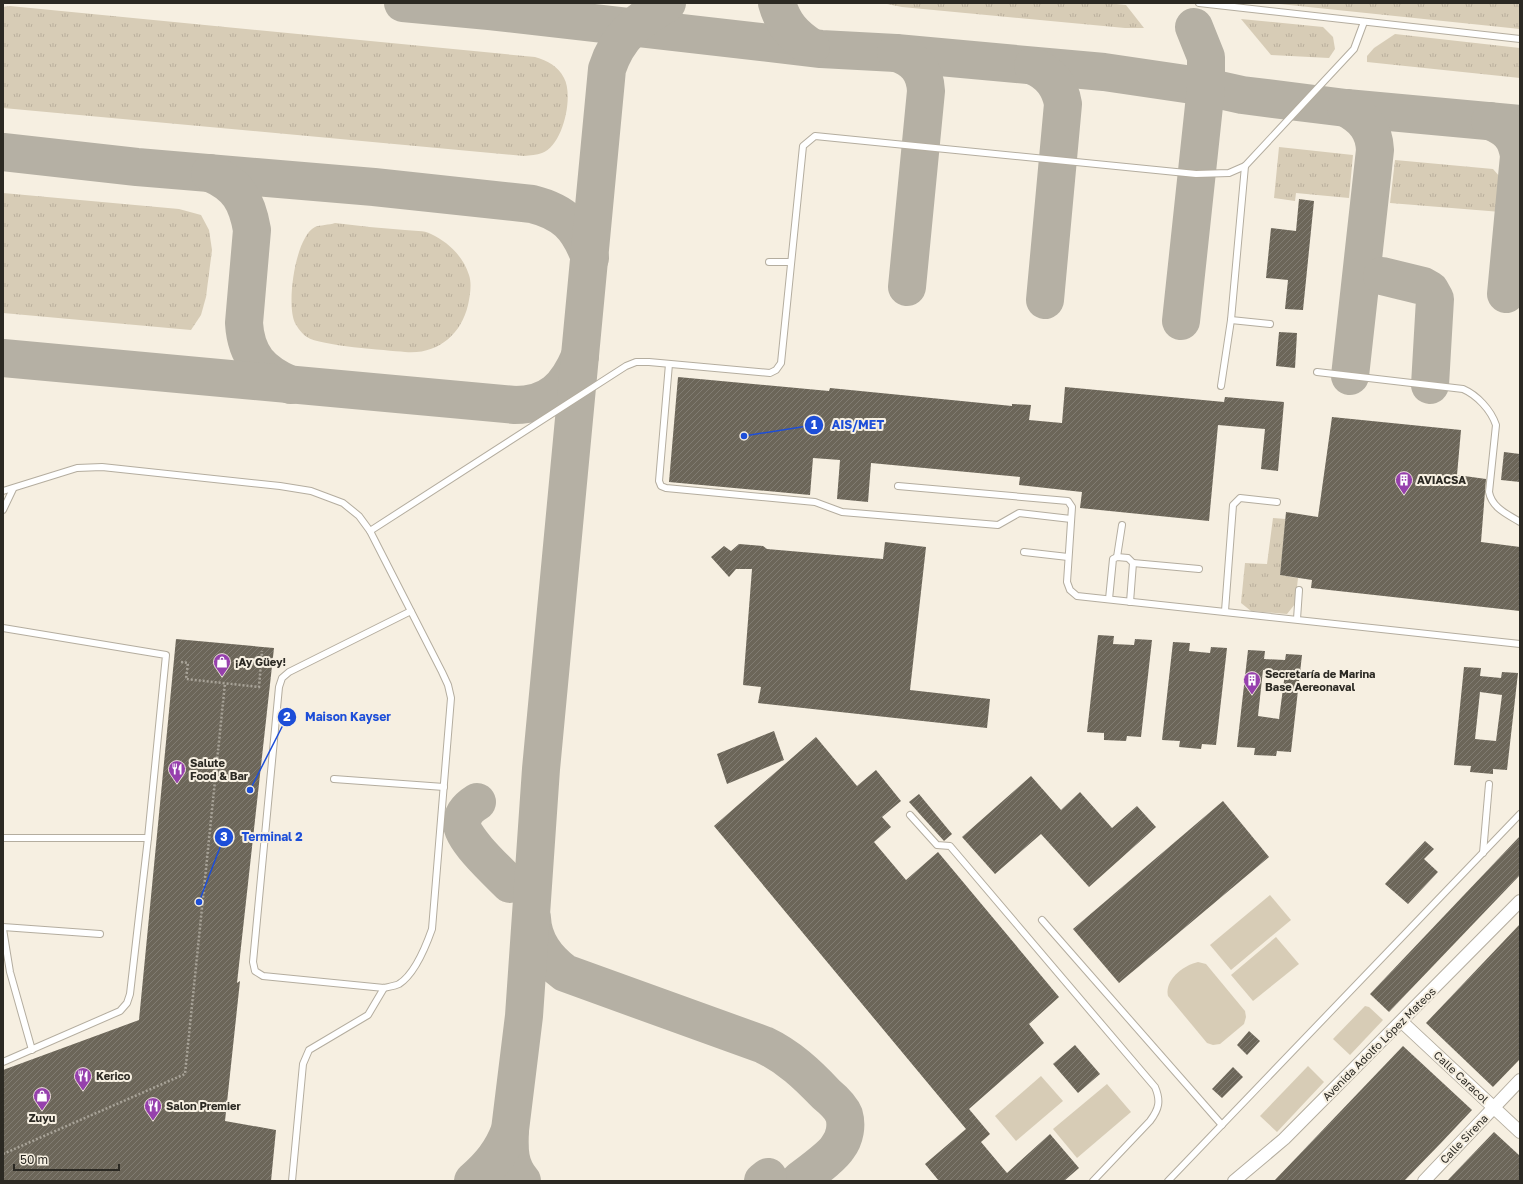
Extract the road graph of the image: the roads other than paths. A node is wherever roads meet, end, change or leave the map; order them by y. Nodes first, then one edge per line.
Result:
1 (1199, 3) edge
2 (1364, 22) junction
3 (1520, 38) edge
4 (1244, 166) junction
5 (769, 262) dead end
6 (791, 262) junction
7 (1231, 320) junction
8 (1270, 324) dead end
9 (668, 364) junction
10 (1317, 372) dead end
11 (1221, 386) dead end
12 (898, 486) dead end
13 (13, 489) junction
14 (3, 491) edge
15 (1277, 502) dead end
16 (3, 510) edge
17 (1071, 519) junction
18 (1520, 522) edge
19 (1122, 525) dead end
20 (370, 531) junction
21 (1024, 552) dead end
22 (1068, 557) junction
23 (1117, 557) junction
24 (1133, 563) junction
25 (1199, 569) dead end
26 (1299, 590) dead end
27 (1109, 599) junction
28 (1130, 602) junction
29 (411, 611) junction
30 (1225, 611) junction
31 (1297, 619) junction
32 (3, 628) edge
33 (1520, 644) edge
34 (334, 779) dead end
35 (1489, 784) dead end
36 (444, 787) junction
37 (1520, 814) edge
38 (910, 815) dead end
39 (3, 838) edge
40 (148, 838) junction
41 (1483, 854) junction
42 (1520, 901) edge
43 (1042, 920) dead end
44 (3, 928) edge
45 (100, 934) dead end
46 (384, 988) junction
47 (1402, 1022) junction
48 (32, 1050) junction
49 (3, 1062) edge
50 (1520, 1080) edge
51 (1494, 1107) junction
52 (1222, 1125) junction
53 (1520, 1132) edge
54 (292, 1181) edge
55 (1093, 1181) edge
56 (1168, 1181) edge
57 (1234, 1181) edge
58 (1424, 1181) edge

1 - 2 lane
2 - 3 lane
2 - 4 lane
4 - 6 lane
4 - 7 lane
5 - 6 lane
6 - 9 lane
7 - 8 lane
7 - 11 lane
9 - 17 lane
9 - 20 lane
10 - 18 lane
12 - 17 lane
13 - 14 lane
13 - 16 lane
13 - 20 lane
15 - 30 lane
17 - 22 lane
19 - 23 lane
20 - 29 lane
21 - 22 lane
22 - 27 lane
23 - 24 lane
23 - 27 lane
24 - 25 lane
24 - 28 lane
26 - 31 lane
27 - 28 lane
28 - 30 lane
29 - 36 lane
29 - 46 lane
30 - 31 lane
31 - 33 lane
32 - 40 lane
34 - 36 lane
35 - 41 lane
36 - 46 lane
37 - 41 lane
38 - 55 lane
39 - 40 lane
40 - 48 lane
41 - 52 lane
42 - 47 street, Avenida Adolfo López Mateos
43 - 52 lane
44 - 45 lane
44 - 48 lane
46 - 54 lane
47 - 51 street, Calle Caracol
47 - 57 street, Avenida Adolfo López Mateos
48 - 49 lane
50 - 51 street, Calle Sirena
51 - 53 street, Calle Caracol
51 - 58 street, Calle Sirena
52 - 56 lane

